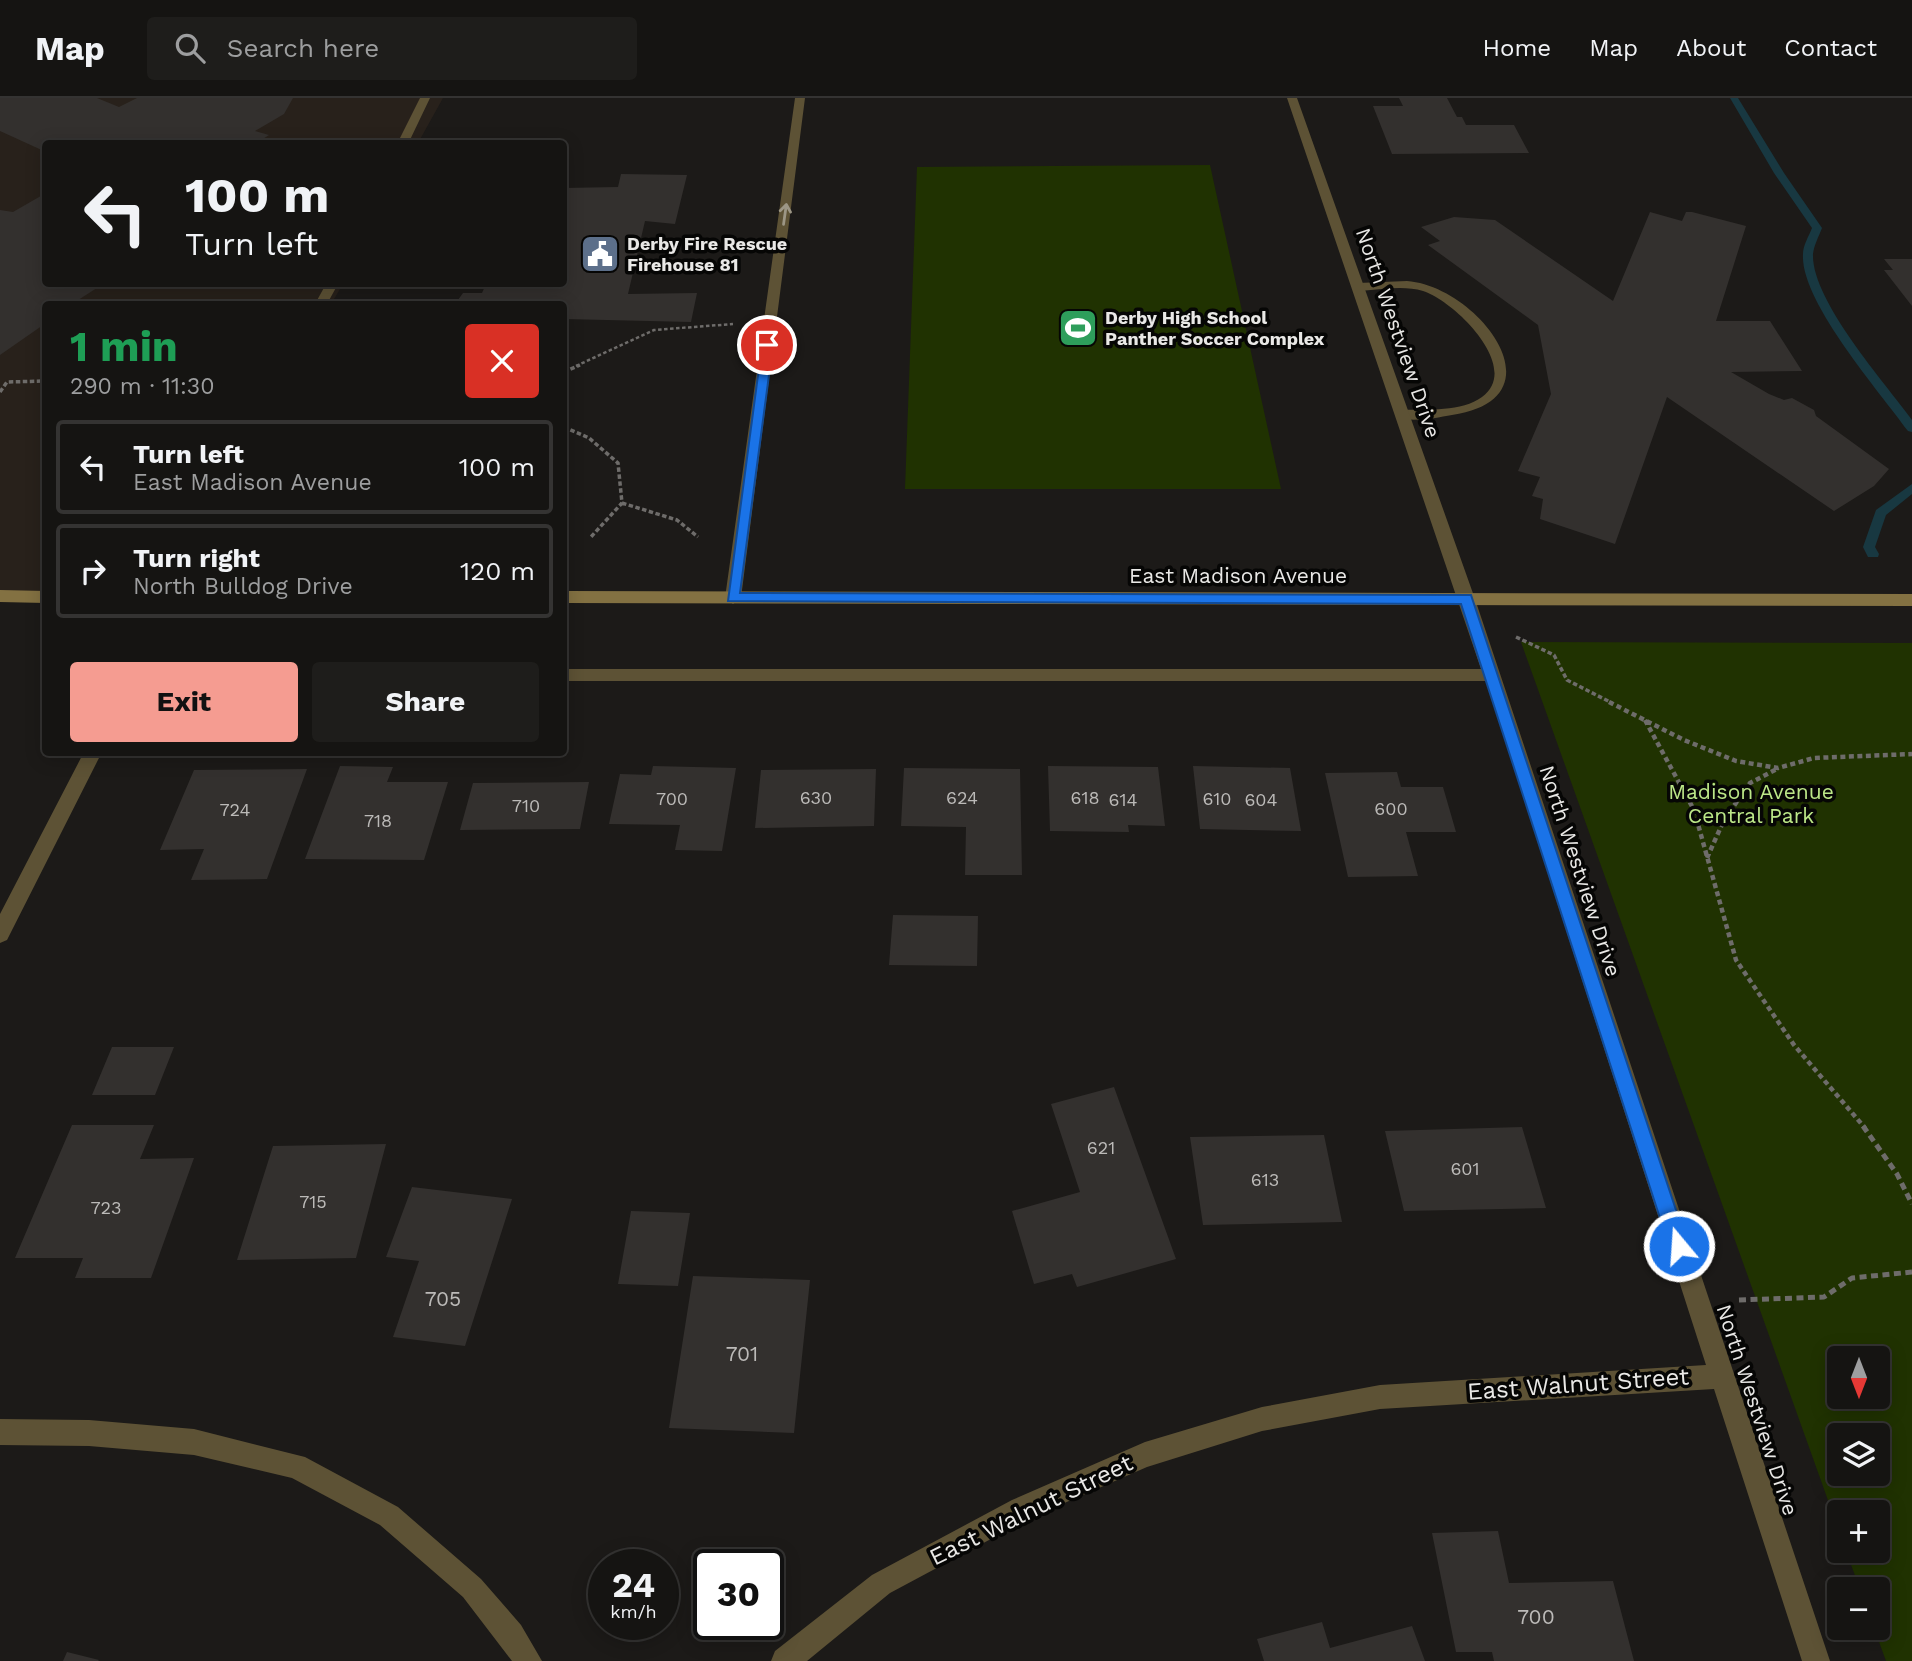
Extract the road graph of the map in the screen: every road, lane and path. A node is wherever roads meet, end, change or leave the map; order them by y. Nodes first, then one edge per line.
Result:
1 (425, 98) edge
2 (800, 98) edge
3 (1292, 98) edge
4 (404, 140) edge
5 (1358, 287) junction
6 (733, 324) dead end
7 (567, 371) edge
8 (42, 381) edge
9 (0, 392) edge
10 (1403, 415) junction
11 (567, 428) edge
12 (622, 503) junction
13 (698, 537) dead end
14 (590, 538) dead end
15 (0, 597) edge
16 (42, 597) edge
17 (567, 597) edge
18 (733, 598) junction
19 (1466, 599) junction
20 (1912, 600) edge
21 (1516, 638) dead end
22 (567, 675) edge
23 (1491, 675) junction
24 (1645, 720) junction
25 (1912, 754) edge
26 (91, 756) edge
27 (1778, 768) junction
28 (1707, 859) junction
29 (0, 934) edge
30 (1912, 1204) edge
31 (1912, 1272) edge
32 (1739, 1300) dead end
33 (1721, 1376) junction
34 (0, 1432) edge
35 (527, 1661) edge
36 (785, 1661) edge
37 (1816, 1661) edge

1 - 4 street
18 -> 2 street
3 - 5 street, North Westview Drive
5 - 10 street, North Westview Drive
5 - 10 street
6 - 7 path
8 - 9 path
10 - 19 street, North Westview Drive
11 - 12 path
12 - 13 path
12 - 14 path
15 - 16 main road
17 - 18 main road, East Madison Avenue
18 - 19 main road, East Madison Avenue
19 - 20 main road, East Madison Avenue
19 - 23 street, North Westview Drive
21 - 24 path
22 - 23 street
23 - 33 street, North Westview Drive
24 - 27 path
24 - 28 path
25 - 27 path
26 - 29 street
27 - 28 path
28 - 30 path
31 - 32 path
33 - 36 street, East Walnut Street
33 - 37 street, North Westview Drive
34 - 35 street

